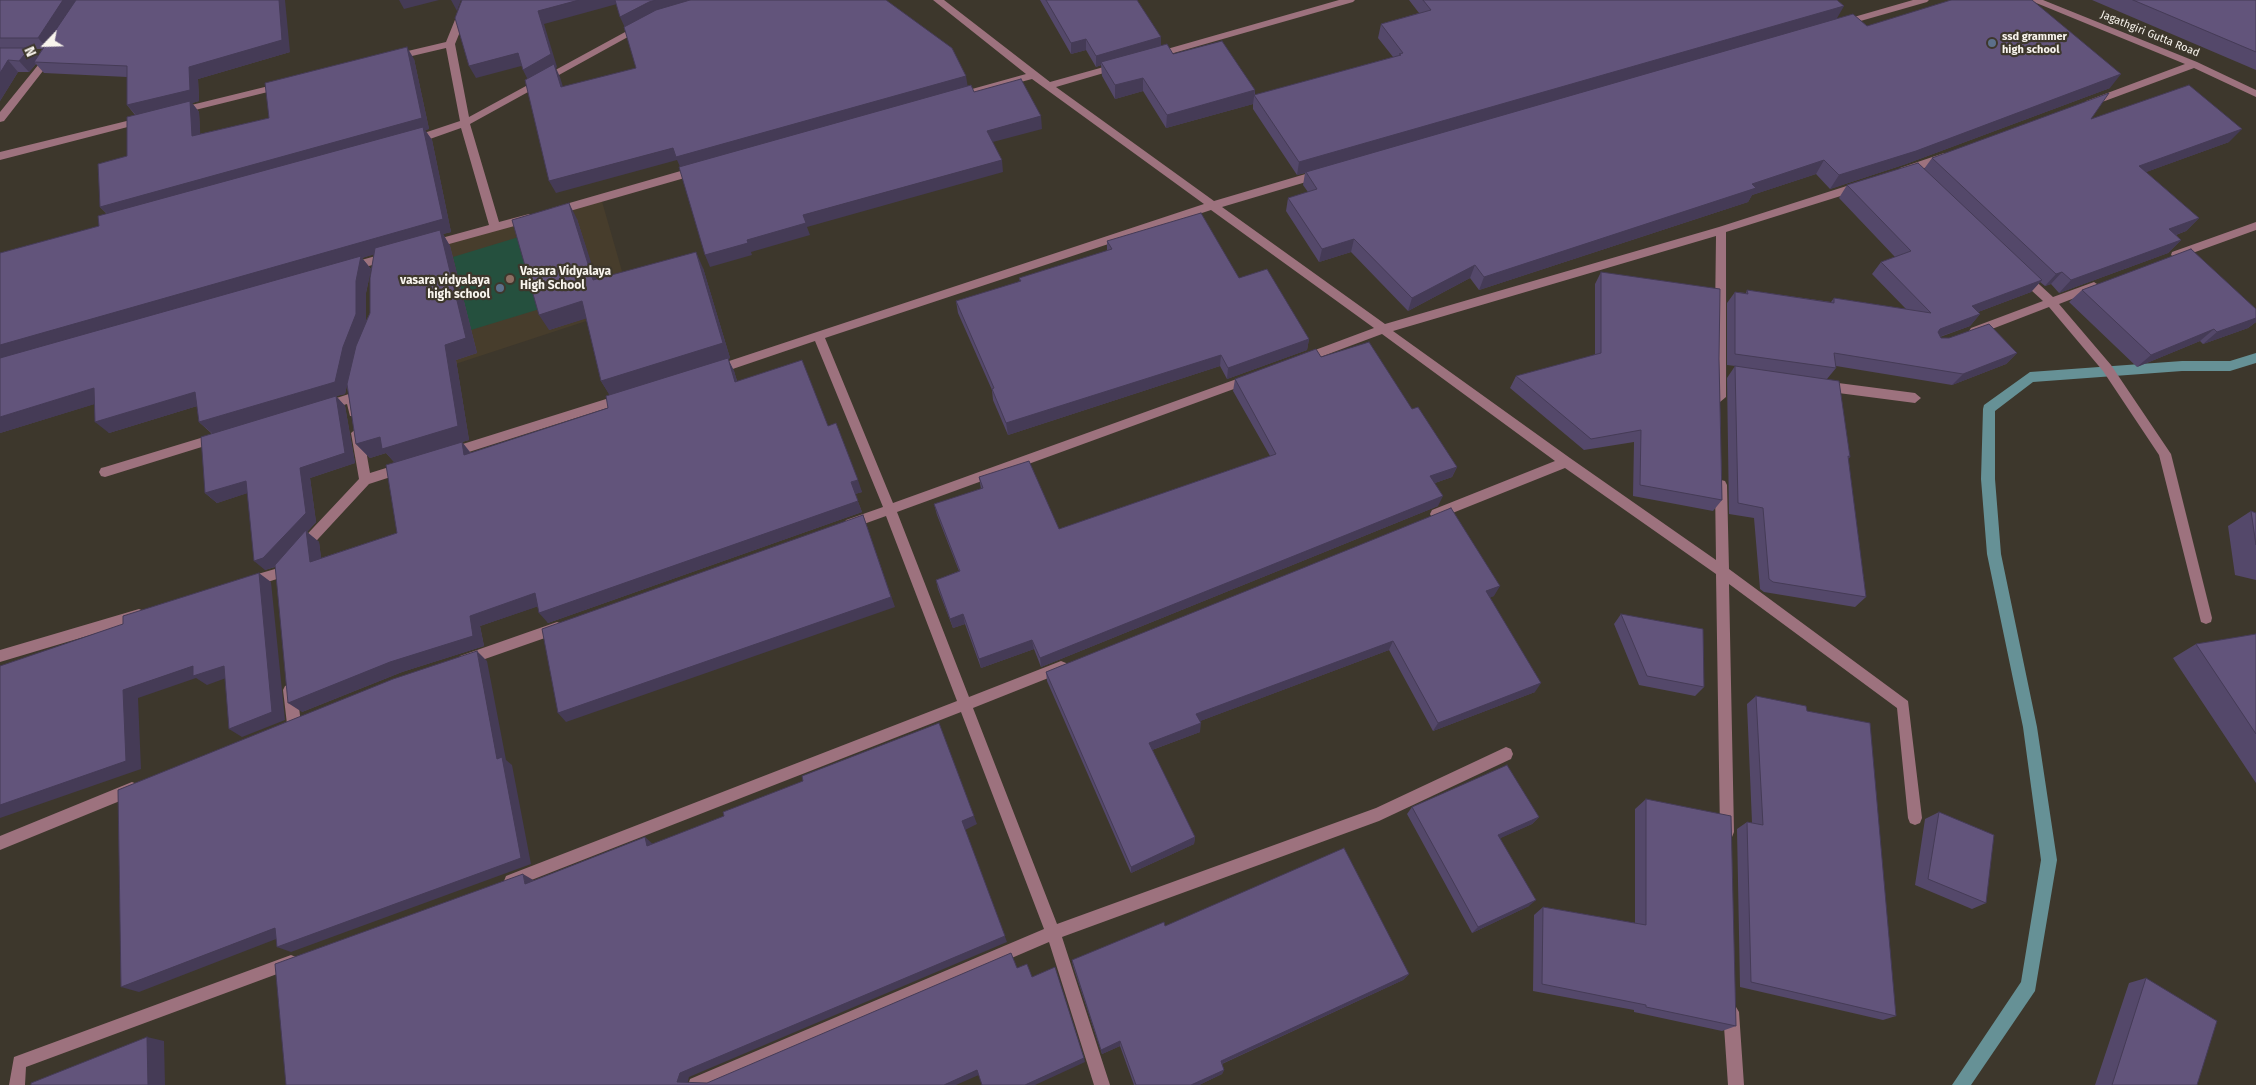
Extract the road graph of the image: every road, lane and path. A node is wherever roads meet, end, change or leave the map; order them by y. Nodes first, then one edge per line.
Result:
1 (468, 0) edge
2 (938, 0) edge
3 (1350, 0) edge
4 (1924, 0) edge
5 (2034, 0) edge
6 (649, 24) edge
7 (1828, 28) edge
8 (450, 44) junction
9 (34, 54) edge
10 (1142, 59) edge
11 (383, 60) edge
12 (1124, 64) edge
13 (2194, 64) junction
14 (1033, 75) junction
15 (287, 84) edge
16 (1048, 86) junction
17 (2256, 94) edge
18 (947, 99) edge
19 (2075, 108) edge
20 (172, 113) edge
21 (153, 118) edge
22 (0, 119) edge
23 (465, 123) junction
24 (406, 143) edge
25 (1957, 152) edge
26 (0, 156) edge
27 (707, 168) edge
28 (1329, 172) edge
29 (1892, 175) edge
30 (1873, 181) edge
31 (1214, 205) junction
32 (2256, 226) edge
33 (495, 228) junction
34 (1721, 230) junction
35 (416, 249) edge
36 (398, 254) edge
37 (380, 259) junction
38 (2163, 260) edge
39 (2016, 269) edge
40 (342, 270) edge
41 (377, 276) edge
42 (2107, 282) edge
43 (2051, 302) junction
44 (1384, 329) junction
45 (1962, 336) edge
46 (819, 337) junction
47 (1291, 363) edge
48 (705, 373) edge
49 (1263, 373) edge
50 (1807, 384) edge
51 (630, 396) edge
52 (1915, 398) dead end
53 (1720, 409) edge
54 (314, 410) edge
55 (228, 435) edge
56 (440, 456) edge
57 (1566, 462) junction
58 (412, 465) edge
59 (105, 472) dead end
60 (1721, 476) edge
61 (365, 480) junction
62 (890, 510) junction
63 (1428, 518) edge
64 (834, 530) edge
65 (1722, 571) junction
66 (232, 587) edge
67 (149, 612) edge
68 (2206, 618) dead end
69 (565, 625) edge
70 (0, 656) edge
71 (1077, 661) edge
72 (456, 663) edge
73 (289, 677) edge
74 (966, 706) junction
75 (312, 717) edge
76 (1506, 754) dead end
77 (147, 784) edge
78 (1915, 818) dead end
79 (0, 843) edge
80 (1728, 849) edge
81 (493, 888) edge
82 (1053, 933) junction
83 (307, 956) edge
84 (1731, 997) edge
85 (17, 1085) edge
86 (696, 1085) edge
87 (1102, 1085) edge
88 (1736, 1085) edge

1 - 8 street
2 - 14 street
3 - 10 street
4 - 7 street
5 - 13 street, Jagathgiri Gutta Road
6 - 23 street
8 - 11 street
8 - 23 street
9 - 22 street
12 - 16 street
13 - 17 street, Jagathgiri Gutta Road
13 - 19 street
14 - 16 street
14 - 18 street
15 - 20 street
16 - 31 street
21 - 26 street
23 - 24 street
23 - 33 street
25 - 29 street
27 - 33 street
28 - 31 street
30 - 34 street
31 - 44 street
31 - 46 street
32 - 38 street
33 - 35 street
34 - 44 street
34 - 53 street
36 - 37 street
37 - 40 street
37 - 41 street
39 - 43 street
42 - 43 street
43 - 45 street
43 - 68 street
44 - 47 street
44 - 57 street
46 - 48 street
46 - 62 street
49 - 62 street
50 - 52 street
51 - 56 street
54 - 61 street
55 - 59 street
57 - 63 street
57 - 65 street
58 - 61 street
60 - 65 street
61 - 66 street
62 - 64 street
62 - 74 street
65 - 78 street
65 - 80 street
67 - 70 street
69 - 72 street
71 - 74 street
73 - 75 street
74 - 81 street
74 - 82 street
76 - 82 street
77 - 79 street
82 - 86 street
82 - 87 street
83 - 85 street
84 - 88 street

